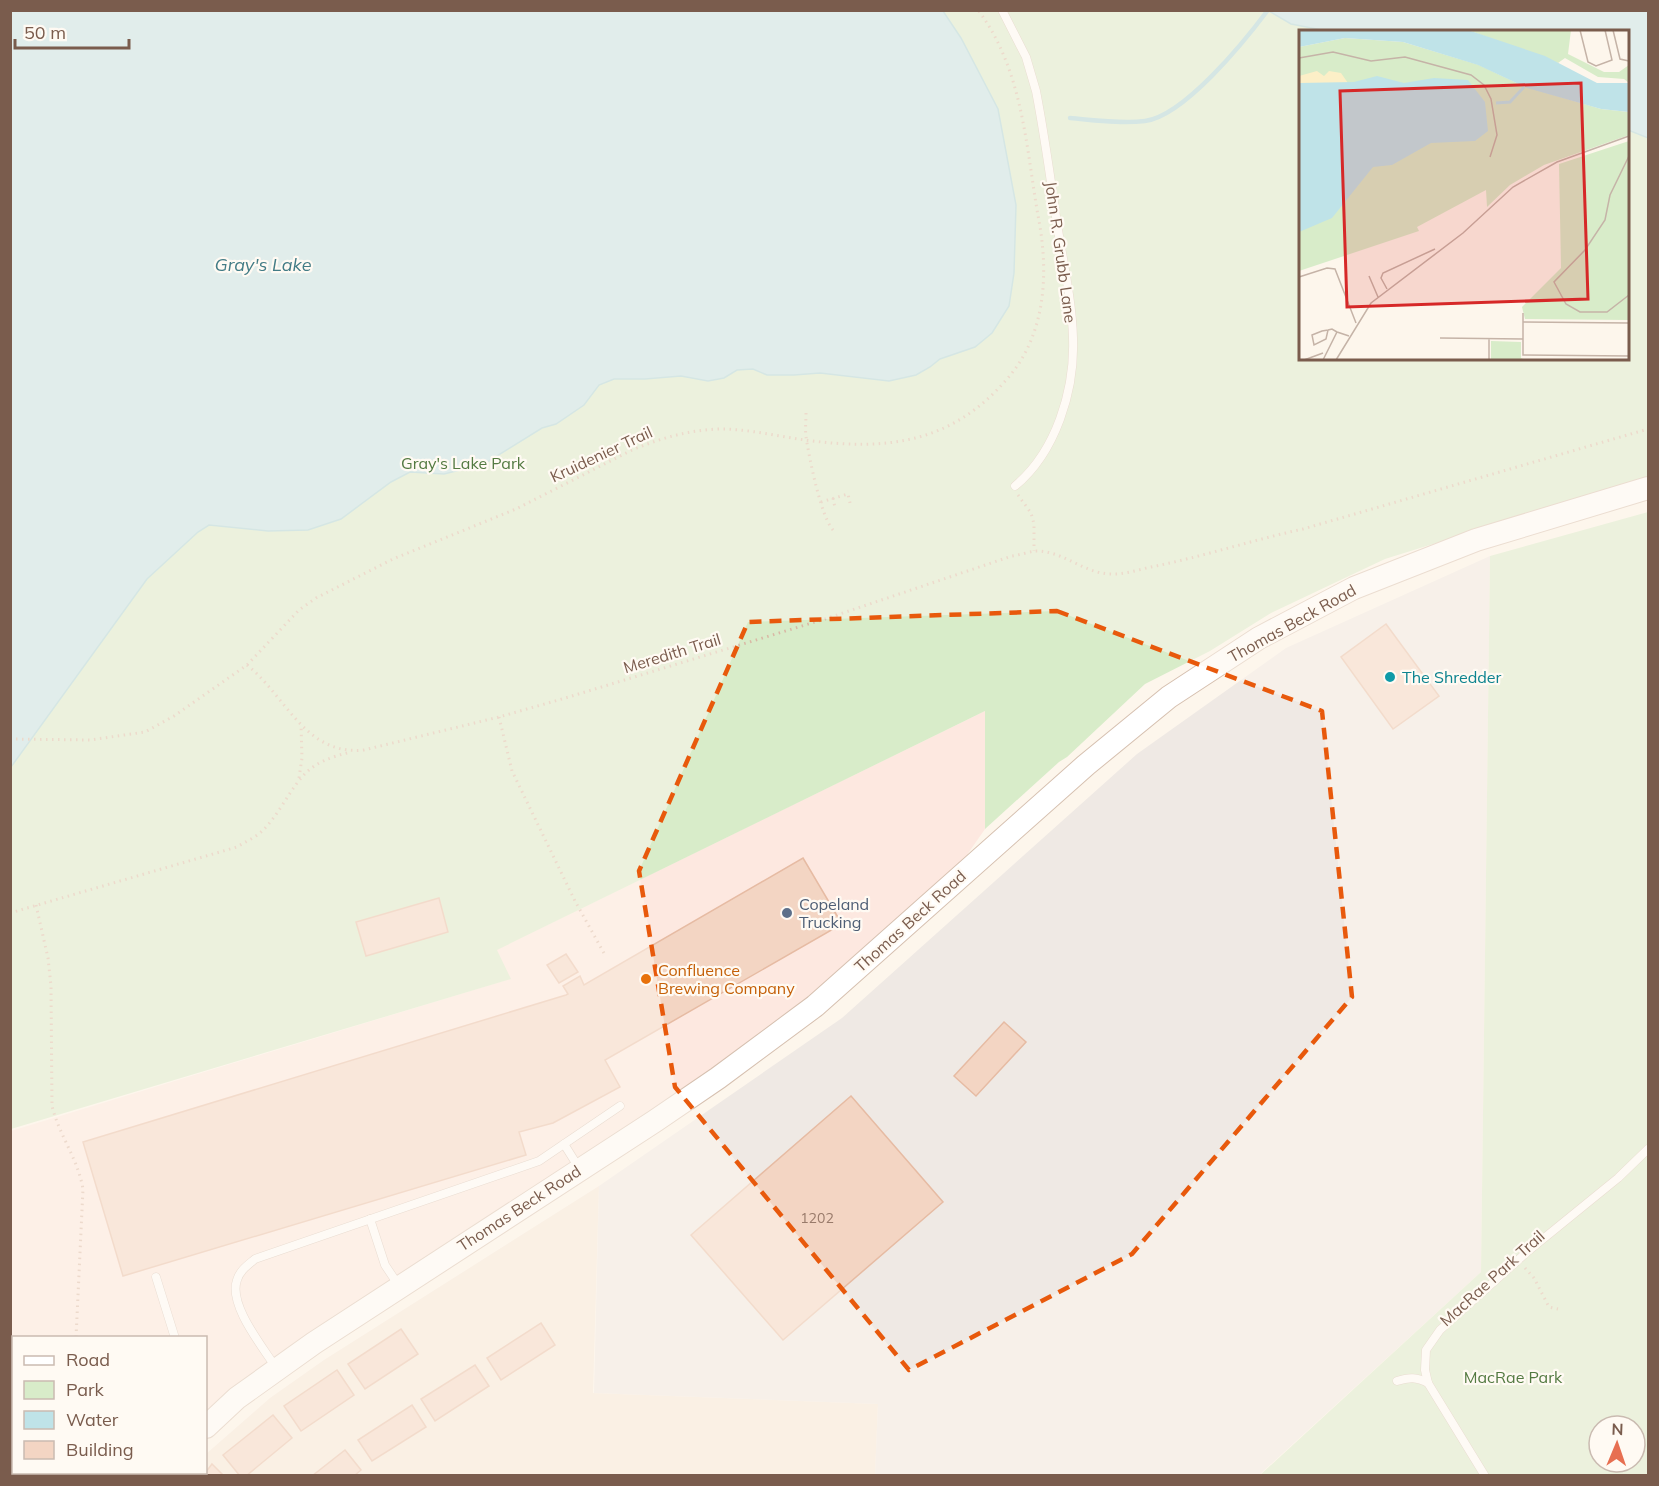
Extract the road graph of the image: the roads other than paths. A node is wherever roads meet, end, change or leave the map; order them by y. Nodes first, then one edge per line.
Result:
1 (1002, 10) edge
2 (1015, 486) road end
3 (1648, 488) edge
4 (620, 1106) dead end
5 (564, 1144) junction
6 (1648, 1149) edge
7 (580, 1169) junction
8 (370, 1219) junction
9 (156, 1277) dead end
10 (399, 1287) junction
11 (174, 1336) edge
12 (277, 1369) junction
13 (1397, 1381) dead end
14 (1428, 1383) junction
15 (207, 1421) edge
16 (1485, 1476) edge

1 - 2 lane, John R. Grubb Lane
3 - 7 main road, Thomas Beck Road
4 - 5 lane
5 - 7 lane
5 - 8 lane
6 - 14 lane
7 - 10 main road, Thomas Beck Road
8 - 10 lane
8 - 12 lane
9 - 11 lane
10 - 12 main road, Thomas Beck Road
12 - 15 main road, Thomas Beck Road
13 - 14 lane
14 - 16 lane

